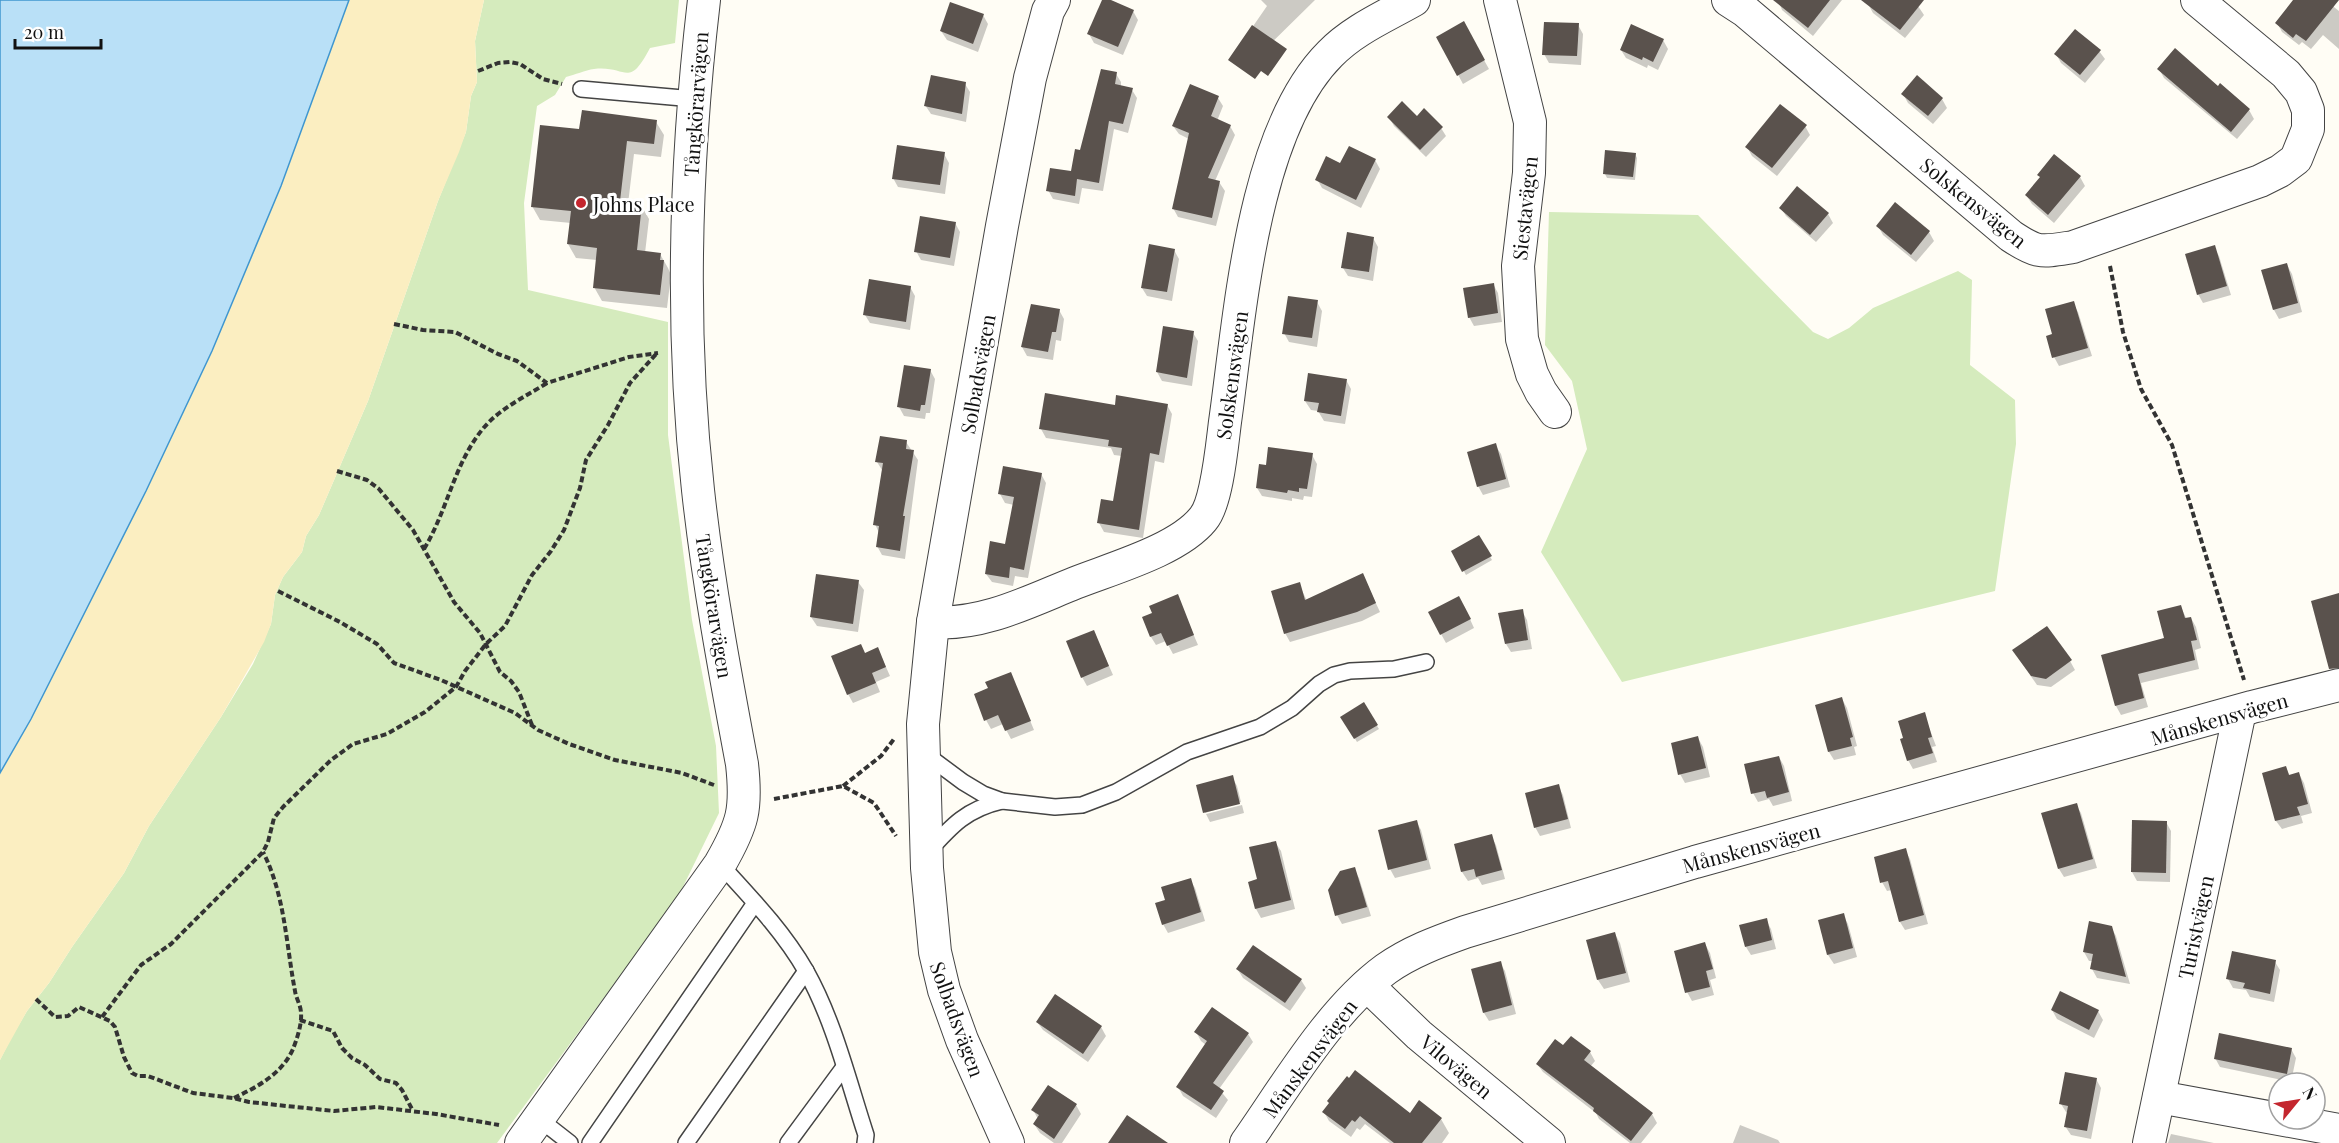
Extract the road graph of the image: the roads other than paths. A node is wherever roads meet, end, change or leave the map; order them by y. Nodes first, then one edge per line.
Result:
1 (704, 0) edge
2 (1054, 0) edge
3 (1414, 0) edge
4 (1500, 0) edge
5 (1728, 0) edge
6 (2197, 0) edge
7 (580, 89) road end
8 (694, 99) junction
9 (1556, 412) dead end
10 (933, 622) junction
11 (1426, 662) dead end
12 (2339, 686) edge
13 (2246, 709) junction
14 (923, 738) junction
15 (1002, 801) junction
16 (926, 861) junction
17 (720, 864) junction
18 (755, 903) junction
19 (806, 971) junction
20 (1367, 985) junction
21 (844, 1067) junction
22 (2159, 1097) junction
23 (2339, 1130) edge
24 (529, 1131) edge
25 (570, 1143) edge
26 (590, 1143) edge
27 (686, 1143) edge
28 (788, 1143) edge
29 (865, 1143) edge
30 (1008, 1143) edge
31 (1246, 1143) edge
32 (1549, 1143) edge
33 (2149, 1143) edge

1 - 8 street, Tångkörarvägen
2 - 10 street, Solbadsvägen
3 - 10 street, Solskensvägen
4 - 9 street, Siestavägen
5 - 6 street, Solskensvägen
7 - 8 lane
8 - 17 street, Tångkörarvägen
10 - 14 street, Solbadsvägen
11 - 15 lane
12 - 13 street, Månskensvägen
13 - 20 street, Månskensvägen
13 - 22 street, Turistvägen
14 - 15 lane
14 - 16 street, Solbadsvägen
15 - 16 lane
16 - 30 street, Solbadsvägen
17 - 18 lane
17 - 24 street, Tångkörarvägen
18 - 19 lane
18 - 26 lane
19 - 21 lane
19 - 27 lane
20 - 31 street, Månskensvägen
20 - 32 street, Vilovägen
21 - 28 lane
21 - 29 lane
22 - 23 street
22 - 33 street, Turistvägen
24 - 25 lane

